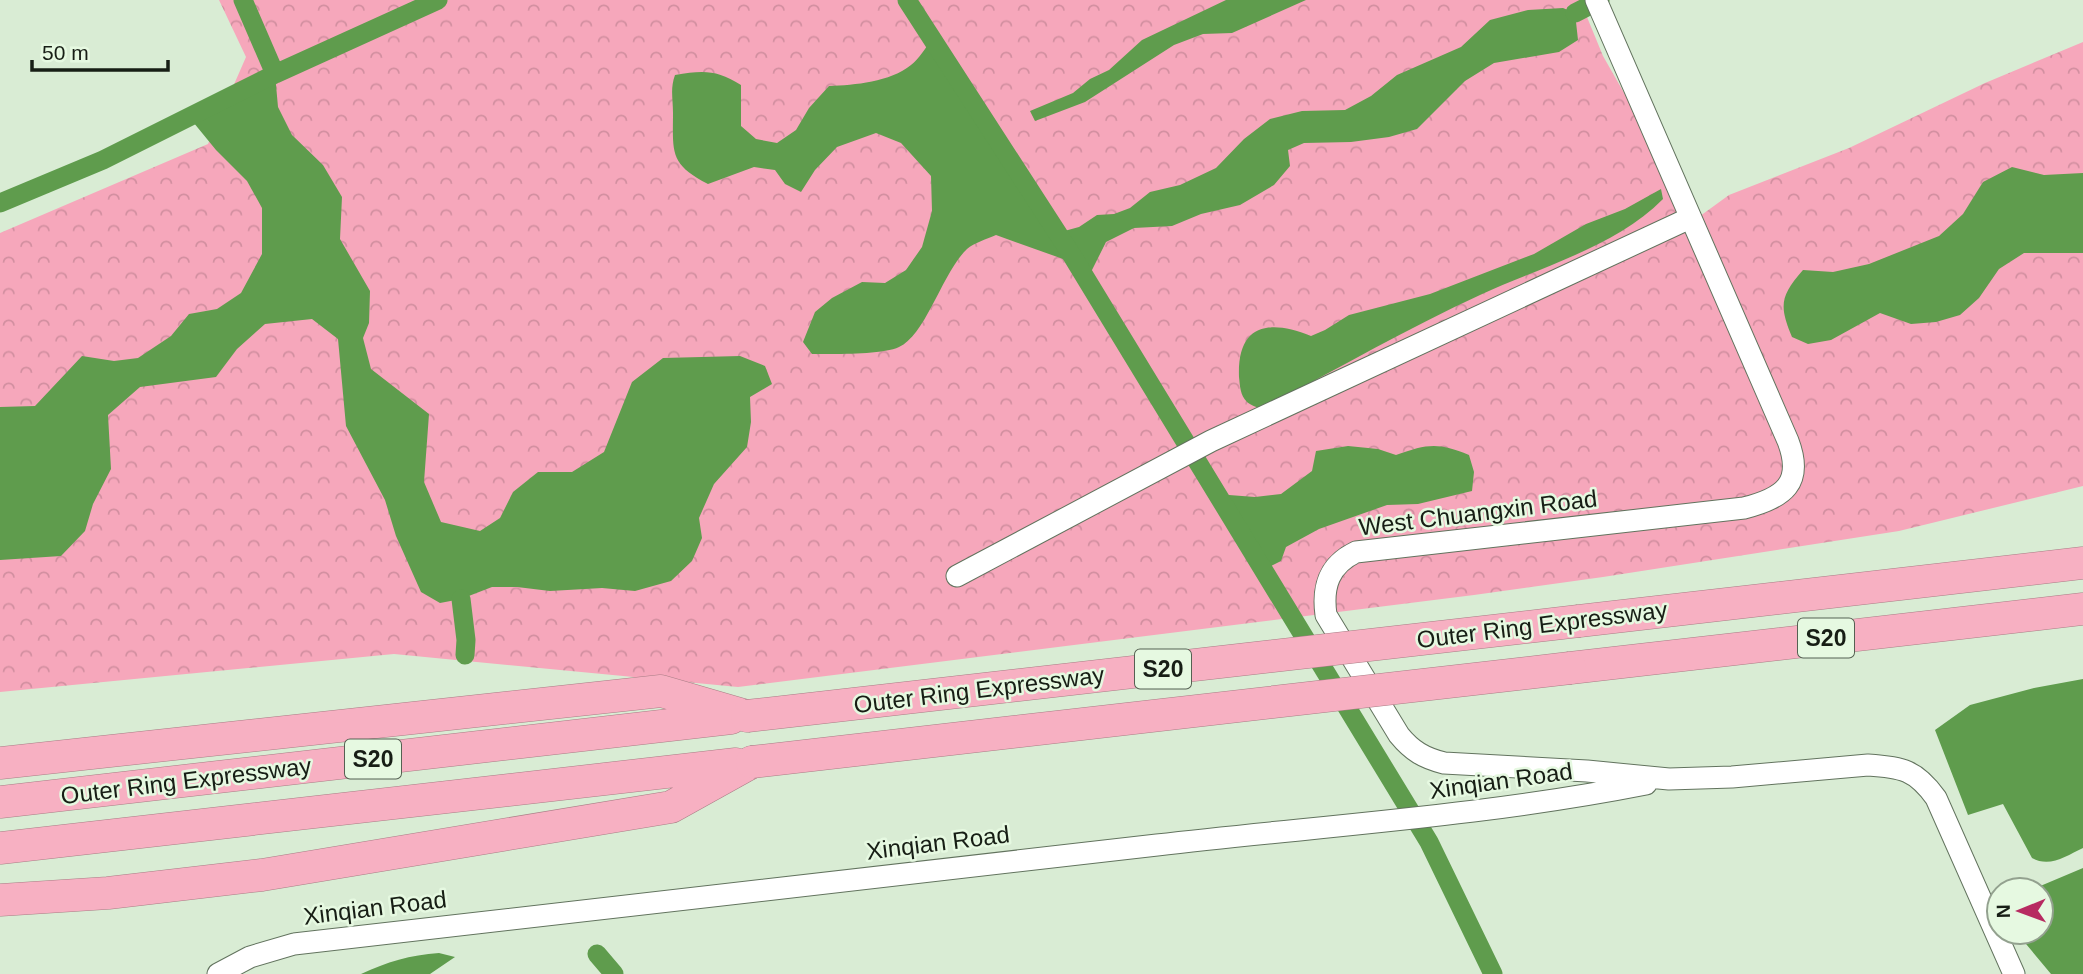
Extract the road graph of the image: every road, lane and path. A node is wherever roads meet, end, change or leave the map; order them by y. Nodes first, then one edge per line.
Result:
1 (1597, 0) edge
2 (1690, 218) junction
3 (2083, 563) edge
4 (957, 576) dead end
5 (2083, 609) edge
6 (747, 716) junction
7 (752, 762) junction
8 (0, 763) edge
9 (1669, 779) junction
10 (0, 802) edge
11 (0, 848) edge
12 (0, 900) edge
13 (218, 974) edge
14 (2014, 974) edge

1 - 2 street, West Chuangxin Road
2 - 4 street
2 - 9 street, West Chuangxin Road
3 - 6 highway, Outer Ring Expressway / S20, bridge
5 - 7 highway, Outer Ring Expressway / S20, bridge
6 - 8 highway
6 - 10 highway, Outer Ring Expressway / S20
7 - 11 highway, Outer Ring Expressway / S20
7 - 12 highway
9 - 13 street, Xinqian Road
9 - 14 street, West Chuangxin Road

